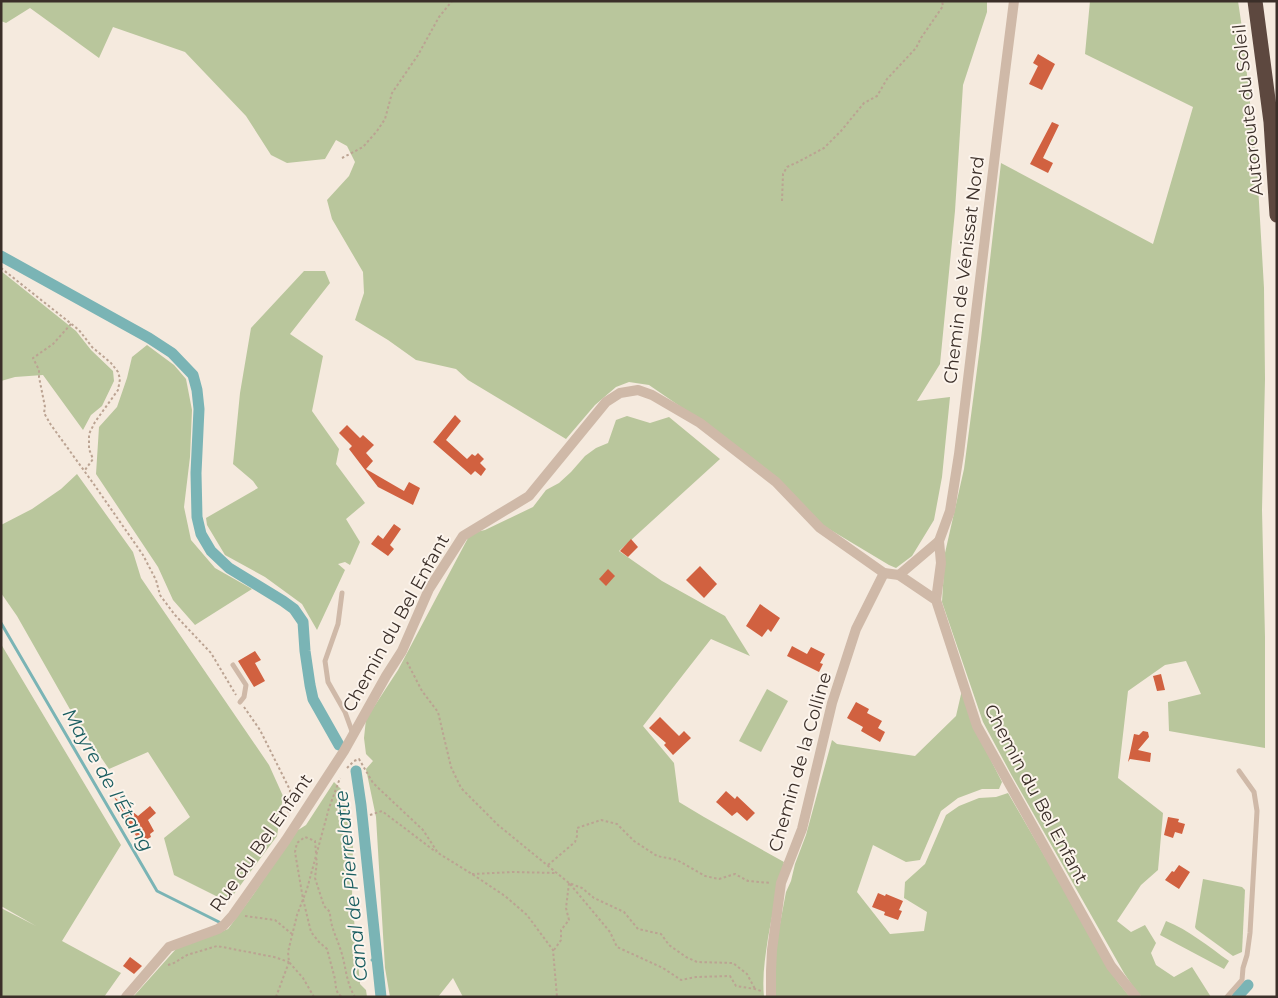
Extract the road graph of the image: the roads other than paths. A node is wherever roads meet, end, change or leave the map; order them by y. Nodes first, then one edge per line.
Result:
1 (1014, 1) edge
2 (1255, 1) edge
3 (1277, 215) edge
4 (939, 541) junction
5 (884, 573) junction
6 (900, 575) junction
7 (342, 593) dead end
8 (936, 600) junction
9 (233, 665) dead end
10 (240, 702) road end
11 (353, 734) junction
12 (344, 751) joint
13 (1239, 771) dead end
14 (771, 996) edge
15 (126, 997) edge
16 (1136, 997) edge
17 (1227, 997) edge

1 - 4 street, Chemin de Vénissat Nord
2 - 3 highway, Autoroute du Soleil
4 - 6 street, Chemin de Vénissat Nord
4 - 8 street, Chemin de Vénissat Nord
5 - 6 street, Chemin du Bel Enfant
5 - 11 street, Chemin du Bel Enfant
5 - 14 street, Chemin de la Colline
6 - 8 street, Chemin du Bel Enfant
7 - 11 lane
8 - 16 street, Chemin du Bel Enfant
9 - 10 lane
11 - 12 street, Chemin du Bel Enfant
12 - 15 street, Rue du Bel Enfant
13 - 17 lane

